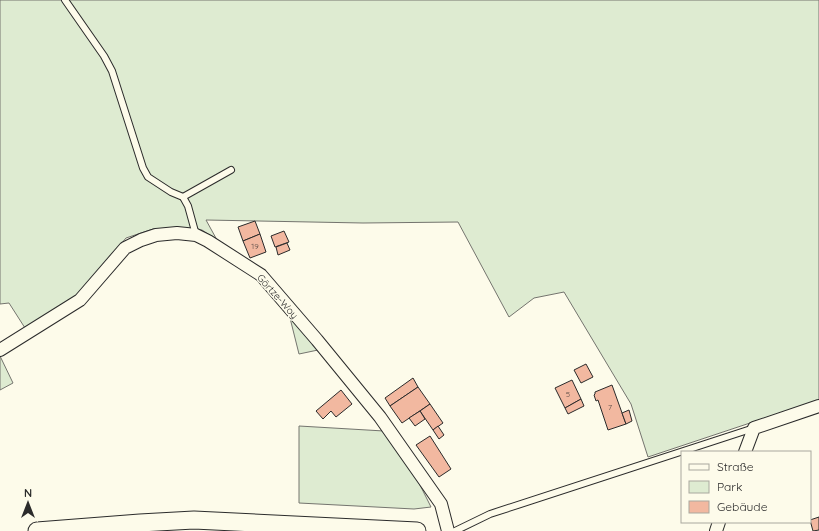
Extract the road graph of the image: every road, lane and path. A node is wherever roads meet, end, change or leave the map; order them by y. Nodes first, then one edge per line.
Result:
1 (65, 0) edge
2 (231, 170) dead end
3 (183, 197) junction
4 (196, 235) junction
5 (0, 350) edge
6 (819, 406) edge
7 (754, 428) junction
8 (683, 451) edge
9 (745, 451) edge
10 (681, 452) edge
11 (89, 529) edge
12 (37, 531) edge
13 (410, 531) edge
14 (448, 531) edge
15 (455, 531) edge

1 - 3 lane
2 - 3 lane
3 - 4 lane
4 - 5 street, Görtze-Woy
4 - 14 street, Görtze-Woy
6 - 7 street
7 - 8 lane
7 - 9 street
10 - 15 lane
11 - 12 main road
11 - 13 main road

